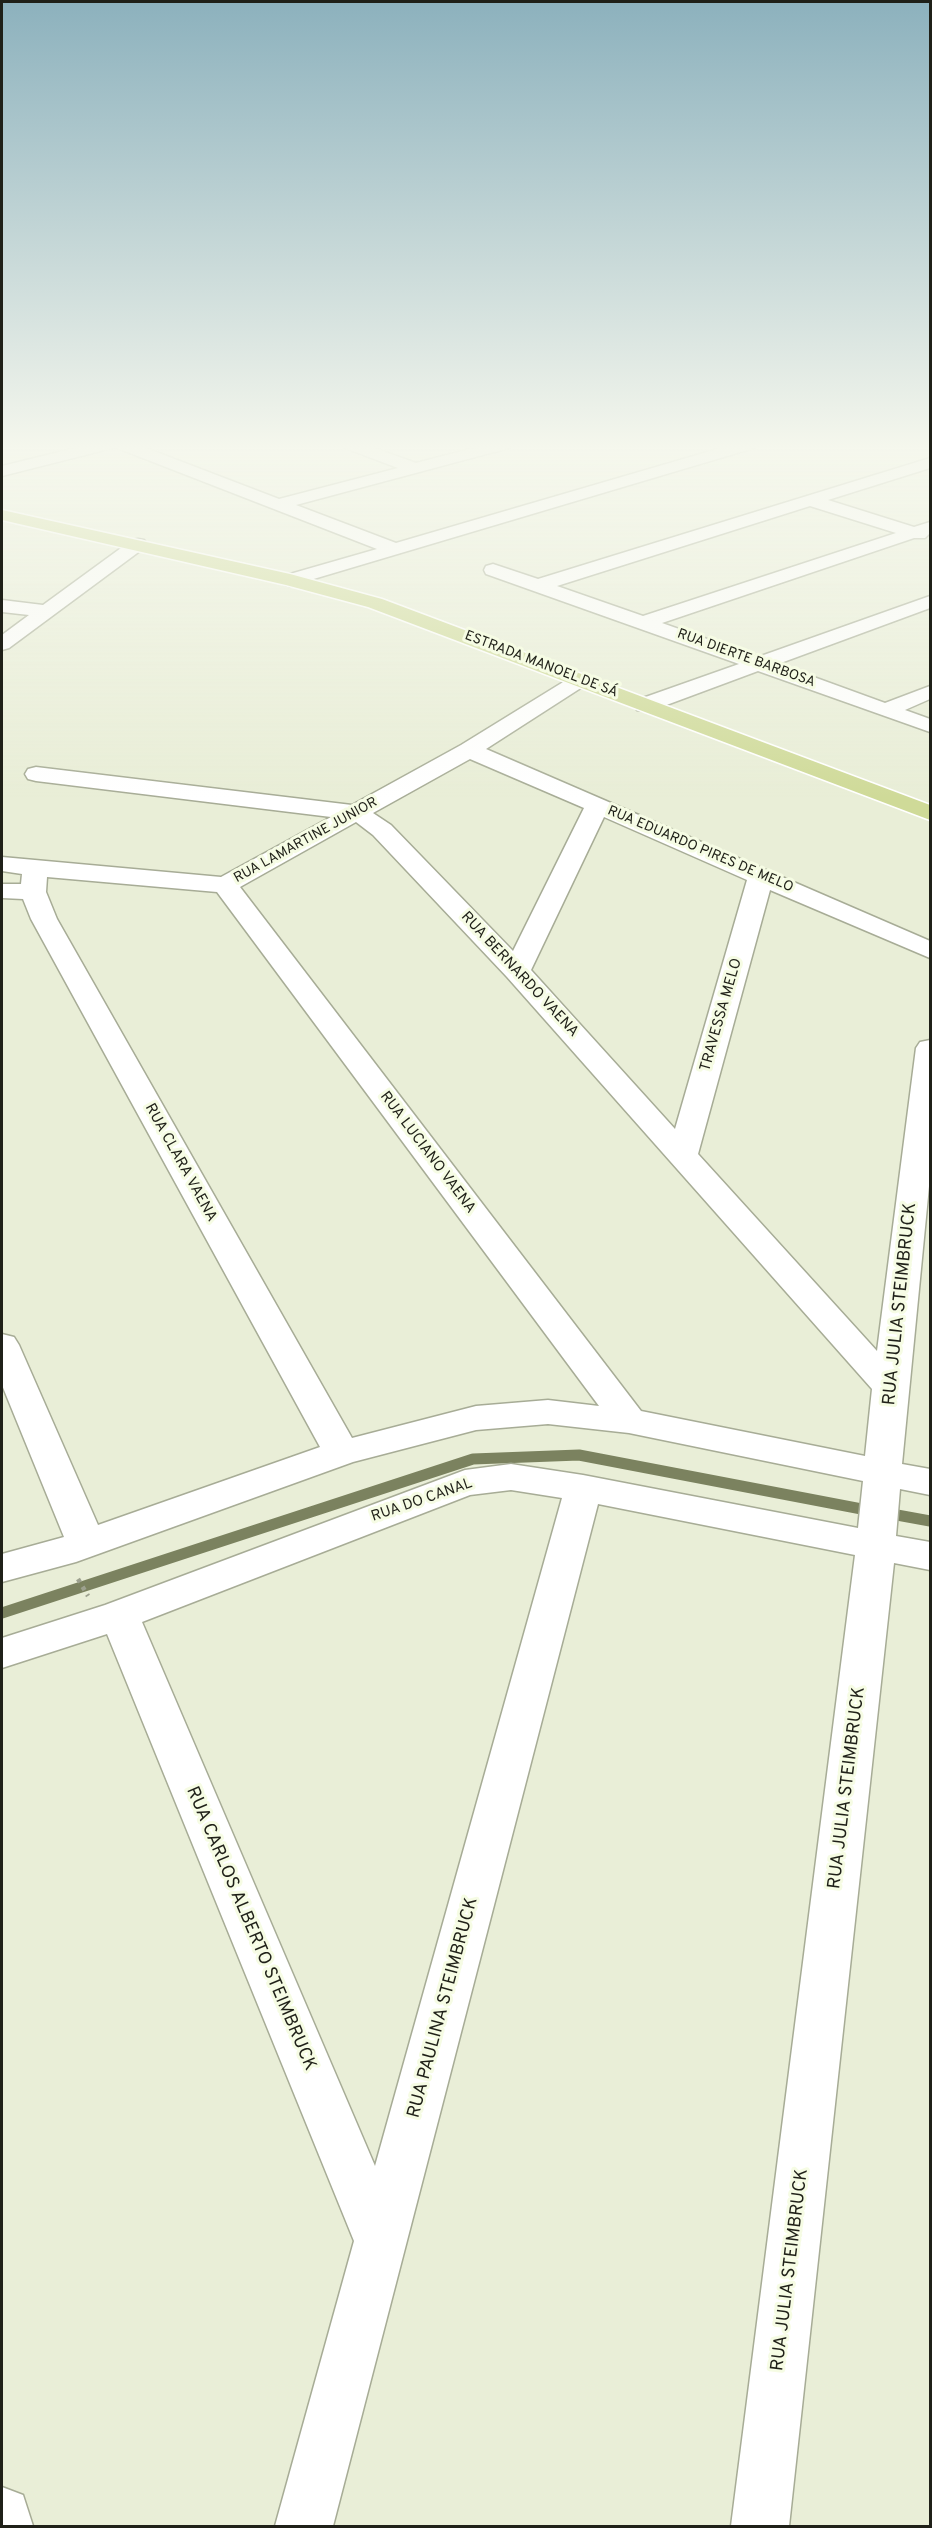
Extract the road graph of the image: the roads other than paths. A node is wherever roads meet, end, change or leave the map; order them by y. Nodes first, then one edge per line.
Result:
1 (111, 563) edge
2 (220, 563) edge
3 (346, 563) edge
4 (610, 563) edge
5 (829, 563) edge
6 (493, 570) dead end
7 (290, 579) junction
8 (538, 585) junction
9 (930, 602) edge
10 (2, 606) edge
11 (44, 611) junction
12 (645, 622) junction
13 (2, 644) edge
14 (758, 665) junction
15 (580, 680) junction
16 (930, 692) edge
17 (645, 705) junction
18 (886, 710) junction
19 (930, 726) edge
20 (469, 750) junction
21 (36, 774) dead end
22 (597, 806) junction
23 (358, 813) junction
24 (930, 813) edge
25 (2, 864) edge
26 (761, 876) junction
27 (34, 881) junction
28 (225, 885) junction
29 (2, 891) edge
30 (930, 950) edge
31 (517, 971) junction
32 (930, 1048) edge
33 (683, 1154) junction
34 (2, 1345) edge
35 (890, 1387) junction
36 (629, 1421) junction
37 (342, 1453) junction
38 (884, 1479) junction
39 (930, 1482) edge
40 (583, 1488) junction
41 (877, 1540) junction
42 (80, 1556) junction
43 (930, 1556) edge
44 (2, 1568) edge
45 (105, 1608) junction
46 (2, 1653) edge
47 (381, 2242) junction
48 (2, 2516) edge
49 (4, 2526) edge
50 (304, 2526) edge
51 (760, 2526) edge

1 - 11 street
2 - 7 main road, ESTRADA MANOEL DE SÁ
3 - 7 street
4 - 8 street
5 - 12 street
6 - 8 street, RUA DIERTE BARBOSA
7 - 15 main road, ESTRADA MANOEL DE SÁ
8 - 12 street, RUA DIERTE BARBOSA
9 - 14 street
10 - 11 street
11 - 13 street
12 - 14 street, RUA DIERTE BARBOSA
14 - 17 street
14 - 18 street, RUA DIERTE BARBOSA
15 - 17 main road, ESTRADA MANOEL DE SÁ
15 - 20 street, RUA LAMARTINE JUNIOR
16 - 18 street
17 - 24 main road, ESTRADA MANOEL DE SÁ
18 - 19 street, RUA DIERTE BARBOSA
20 - 22 street, RUA EDUARDO PIRES DE MELO
20 - 23 street, RUA LAMARTINE JUNIOR
21 - 23 street, RUA BERNARDO VAENA
22 - 26 street, RUA EDUARDO PIRES DE MELO
22 - 31 street
23 - 28 street, RUA LAMARTINE JUNIOR
23 - 31 street, RUA BERNARDO VAENA
25 - 27 street, RUA LAMARTINE JUNIOR
26 - 30 street, RUA EDUARDO PIRES DE MELO
26 - 33 street, TRAVESSA MELO
27 - 28 street, RUA LAMARTINE JUNIOR
27 - 29 street
27 - 37 street, RUA CLARA VAENA
28 - 36 street, RUA LUCIANO VAENA
31 - 33 street, RUA BERNARDO VAENA
32 - 35 street, RUA JULIA STEIMBRUCK
33 - 35 street, RUA BERNARDO VAENA
34 - 42 street
35 - 38 street, RUA JULIA STEIMBRUCK
36 - 37 street
36 - 38 street
37 - 42 street
38 - 39 street
38 - 41 street, RUA JULIA STEIMBRUCK
40 - 41 street, RUA DO CANAL
40 - 45 street, RUA DO CANAL
40 - 47 street, RUA PAULINA STEIMBRUCK
41 - 43 street, RUA DO CANAL
41 - 51 street, RUA JULIA STEIMBRUCK
42 - 44 street
45 - 46 street, RUA DO CANAL
45 - 47 street, RUA CARLOS ALBERTO STEIMBRUCK
47 - 50 street, RUA PAULINA STEIMBRUCK
48 - 49 street

